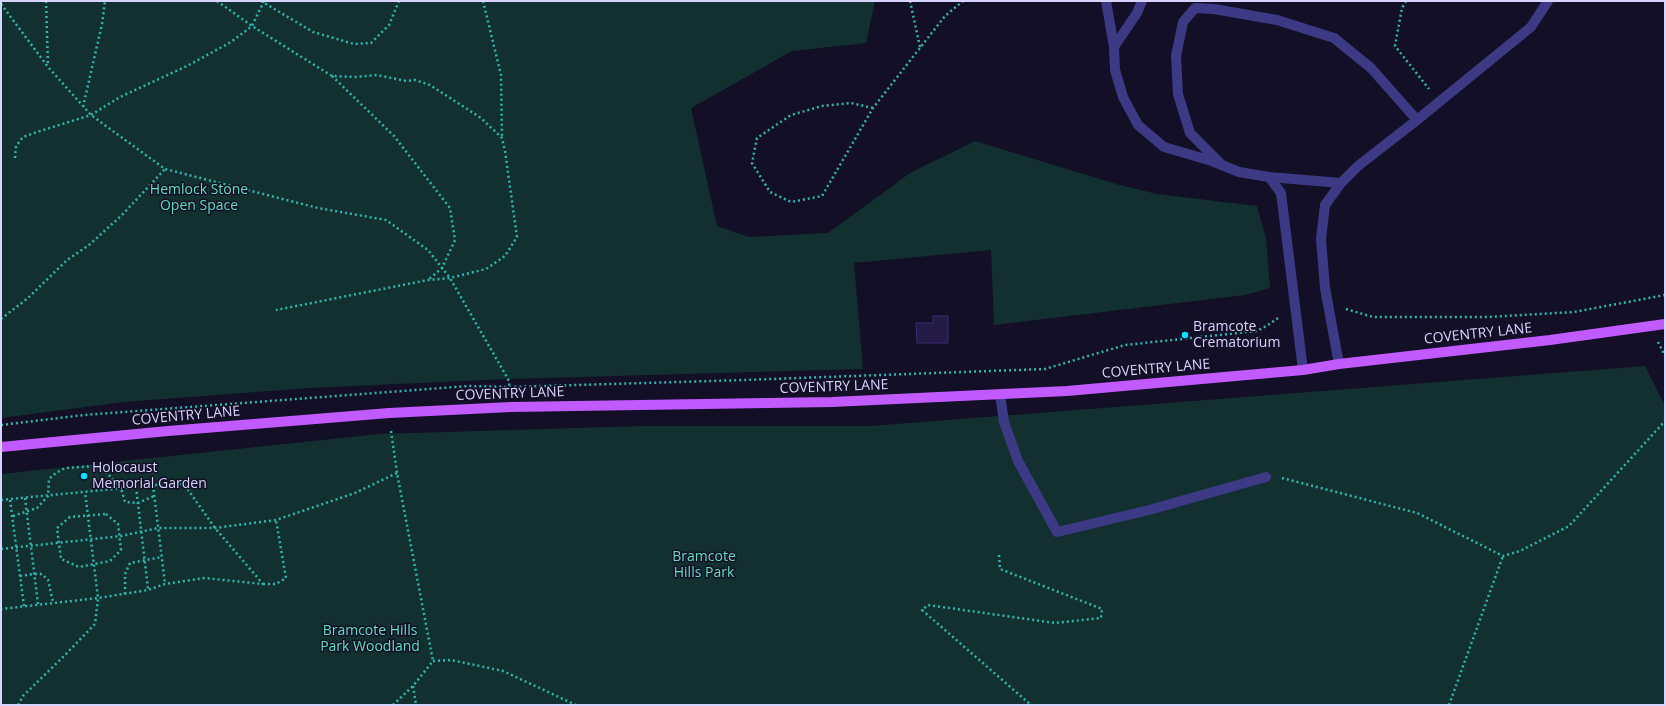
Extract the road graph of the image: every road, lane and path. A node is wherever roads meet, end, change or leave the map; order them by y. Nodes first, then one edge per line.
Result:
1 (46, 1) edge
2 (105, 1) edge
3 (217, 1) edge
4 (399, 1) edge
5 (483, 1) edge
6 (910, 1) edge
7 (963, 1) edge
8 (1106, 1) edge
9 (1142, 1) edge
10 (1406, 1) edge
11 (1548, 1) edge
12 (263, 2) edge
13 (1, 4) edge
14 (252, 26) junction
15 (1114, 47) junction
16 (920, 48) junction
17 (48, 67) junction
18 (332, 76) junction
19 (1440, 102) junction
20 (83, 107) junction
21 (873, 108) junction
22 (90, 115) junction
23 (1417, 120) junction
24 (502, 138) junction
25 (15, 158) dead end
26 (1223, 166) junction
27 (165, 169) junction
28 (1269, 177) junction
29 (1341, 183) junction
30 (442, 268) junction
31 (450, 278) junction
32 (428, 280) junction
33 (1665, 295) edge
34 (1328, 305) junction
35 (276, 310) dead end
36 (1296, 312) junction
37 (1, 318) edge
38 (1665, 324) edge
39 (1340, 364) junction
40 (1303, 370) junction
41 (510, 387) junction
42 (1000, 394) junction
43 (511, 407) junction
44 (1665, 421) edge
45 (1, 425) edge
46 (392, 441) dead end
47 (1, 447) edge
48 (397, 473) junction
49 (1266, 477) joint
50 (153, 485) junction
51 (136, 486) junction
52 (121, 488) junction
53 (85, 492) junction
54 (48, 496) junction
55 (154, 496) junction
56 (25, 498) junction
57 (1, 500) edge
58 (10, 500) junction
59 (138, 503) junction
60 (26, 512) junction
61 (13, 516) junction
62 (88, 516) junction
63 (276, 520) junction
64 (158, 528) junction
65 (215, 528) junction
66 (142, 532) junction
67 (120, 536) junction
68 (91, 540) junction
69 (58, 543) junction
70 (30, 546) junction
71 (16, 548) junction
72 (1, 550) edge
73 (999, 555) dead end
74 (1503, 556) junction
75 (162, 557) junction
76 (146, 561) junction
77 (94, 564) junction
78 (34, 574) junction
79 (20, 576) junction
80 (165, 584) junction
81 (263, 584) junction
82 (148, 590) junction
83 (125, 594) junction
84 (98, 598) junction
85 (54, 602) junction
86 (38, 604) junction
87 (24, 606) junction
88 (1, 608) edge
89 (433, 661) junction
90 (413, 686) junction
91 (18, 705) edge
92 (393, 705) edge
93 (416, 705) edge
94 (576, 705) edge
95 (1031, 705) edge
96 (1449, 705) edge

1 - 17 path
2 - 20 path
3 - 14 path
4 - 12 path
5 - 24 path
6 - 16 path
7 - 16 path
8 - 15 lane
9 - 15 lane
10 - 19 path
11 - 19 lane
12 - 14 path
13 - 17 path
14 - 18 path
14 - 22 path
15 - 26 lane
16 - 21 path
17 - 20 path
18 - 24 path
18 - 30 path
19 - 23 lane
20 - 22 path
21 - 21 path
22 - 25 path
22 - 27 path
23 - 26 lane
23 - 29 lane
24 - 31 path
26 - 28 lane
27 - 30 path
27 - 37 path
28 - 29 lane
28 - 36 lane
29 - 34 lane
30 - 31 path
30 - 32 path
31 - 32 path
31 - 41 path
32 - 35 path
33 - 34 path
34 - 39 lane
36 - 40 lane
36 - 41 path
38 - 39 main road, COVENTRY LANE
39 - 40 main road, COVENTRY LANE
40 - 42 main road, COVENTRY LANE
41 - 43 path
41 - 45 path
42 - 43 main road, COVENTRY LANE
42 - 49 lane
43 - 47 main road, COVENTRY LANE
44 - 74 path
46 - 48 path
48 - 63 path
48 - 89 path
49 - 74 path
50 - 51 path
50 - 55 path
50 - 65 path
51 - 52 path
51 - 59 path
52 - 53 path
52 - 54 path
52 - 59 path
53 - 54 path
53 - 62 path
54 - 56 path
54 - 60 path
55 - 59 path
55 - 64 path
56 - 58 path
56 - 60 path
57 - 58 path
58 - 61 path
59 - 66 path
60 - 61 path
60 - 70 path
61 - 71 path
62 - 67 path
62 - 68 path
62 - 69 path
63 - 65 path
63 - 81 path
64 - 65 path
64 - 66 path
64 - 75 path
65 - 81 path
66 - 67 path
66 - 76 path
67 - 68 path
67 - 77 path
68 - 69 path
68 - 77 path
69 - 70 path
69 - 77 path
70 - 71 path
70 - 78 path
71 - 72 path
71 - 79 path
73 - 95 path
74 - 96 path
75 - 76 path
75 - 80 path
76 - 82 path
76 - 83 path
77 - 84 path
78 - 79 path
78 - 85 path
78 - 86 path
79 - 87 path
80 - 81 path
80 - 82 path
82 - 83 path
83 - 84 path
84 - 85 path
84 - 91 path
85 - 86 path
86 - 87 path
87 - 88 path
89 - 90 path
89 - 94 path
90 - 92 path
90 - 93 path

